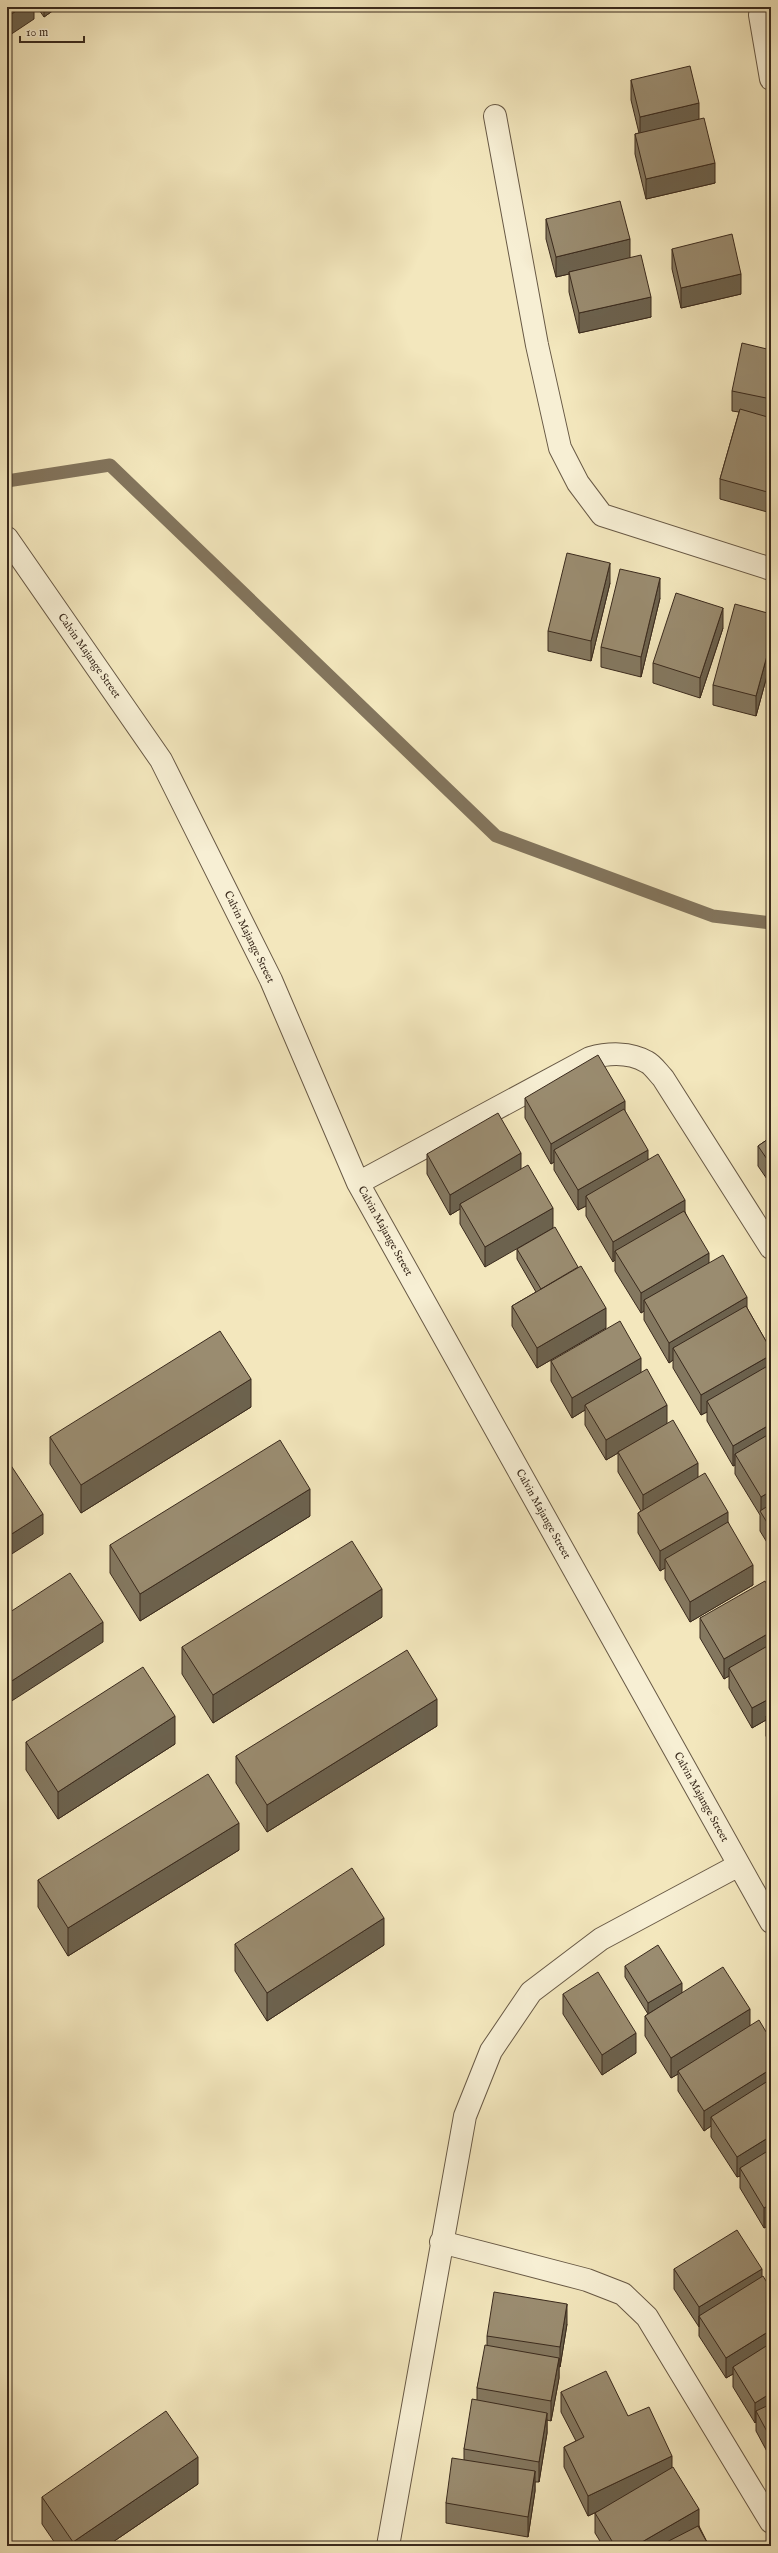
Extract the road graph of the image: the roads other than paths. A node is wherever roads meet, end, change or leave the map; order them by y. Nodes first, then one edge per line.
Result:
1 (762, 7) edge
2 (771, 79) edge
3 (495, 116) dead end
4 (7, 538) edge
5 (771, 569) edge
6 (358, 1183) junction
7 (771, 1248) edge
8 (739, 1865) junction
9 (771, 1922) edge
10 (441, 2242) junction
11 (771, 2522) edge
12 (388, 2546) edge

1 - 2 street
3 - 5 street
4 - 6 street, Calvin Majange Street
6 - 7 street
6 - 8 street, Calvin Majange Street
8 - 9 street, Calvin Majange Street
8 - 10 street
10 - 11 street
10 - 12 street

